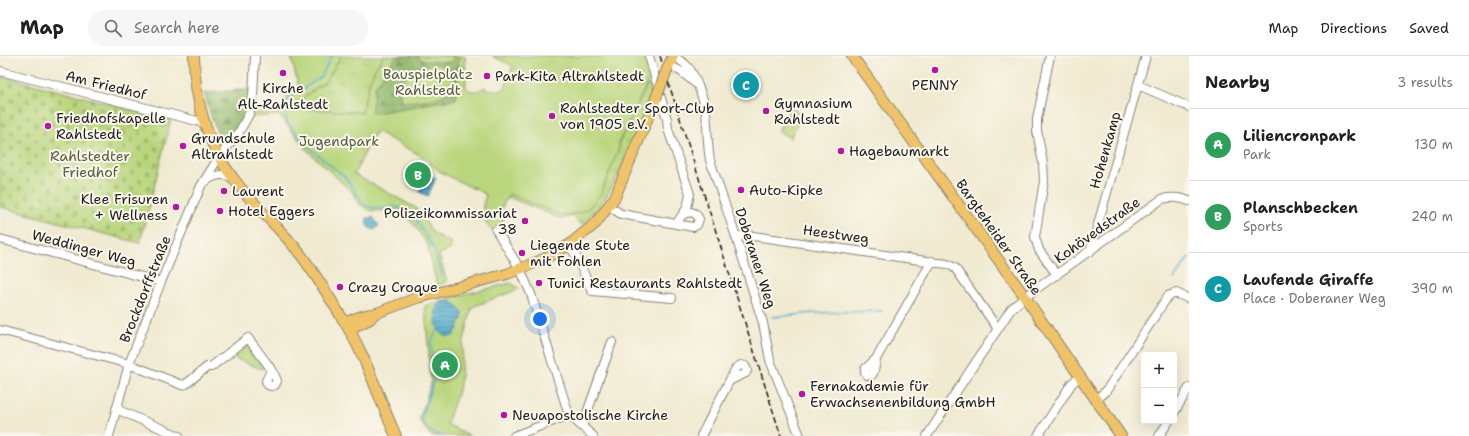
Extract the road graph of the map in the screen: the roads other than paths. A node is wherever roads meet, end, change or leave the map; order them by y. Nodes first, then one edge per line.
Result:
1 (194, 56) edge
2 (255, 56) edge
3 (649, 56) edge
4 (852, 56) edge
5 (1050, 56) edge
6 (1146, 56) edge
7 (670, 61) edge
8 (0, 72) edge
9 (1138, 85) junction
10 (1189, 107) edge
11 (205, 123) junction
12 (220, 157) junction
13 (231, 177) junction
14 (201, 186) junction
15 (1189, 201) edge
16 (608, 206) junction
17 (684, 214) junction
18 (676, 224) junction
19 (496, 230) dead end
20 (736, 237) junction
21 (0, 239) edge
22 (569, 245) junction
23 (1090, 252) junction
24 (932, 261) junction
25 (520, 269) junction
26 (1057, 275) junction
27 (161, 282) junction
28 (1025, 296) junction
29 (672, 298) dead end
30 (1189, 299) edge
31 (347, 326) junction
32 (998, 329) junction
33 (0, 330) edge
34 (612, 342) dead end
35 (876, 359) dead end
36 (129, 364) junction
37 (271, 370) dead end
38 (1080, 376) junction
39 (729, 381) dead end
40 (1189, 388) edge
41 (1096, 399) junction
42 (1177, 408) edge
43 (116, 409) junction
44 (569, 415) junction
45 (1167, 424) edge
46 (582, 427) junction
47 (109, 436) edge
48 (179, 436) edge
49 (396, 436) edge
50 (514, 436) edge
51 (593, 436) edge
52 (701, 436) edge
53 (800, 436) edge
54 (927, 436) edge
55 (1038, 436) edge
56 (1121, 436) edge
57 (1159, 436) edge

1 - 11 main road
2 - 12 street, Brockdorffstraße
3 - 17 street
4 - 28 main road, Bargteheider Straße
5 - 26 street
6 - 9 street, Hohenkamp
7 - 16 main road, bridge
7 - 20 street, Doberaner Weg
8 - 11 street, Am Friedhof
9 - 10 street
9 - 23 street, Hohenkamp
11 - 12 main road
12 - 13 main road
12 - 14 street, Brockdorffstraße
13 - 14 street
13 - 31 main road
14 - 27 street, Brockdorffstraße
15 - 23 street, Kohövedstraße
16 - 18 street
16 - 22 main road
17 - 18 street
17 - 18 street
19 - 25 street
20 - 24 street, Heestweg
20 - 53 street, Doberaner Weg
21 - 27 street, Weddinger Weg
22 - 25 main road
22 - 29 street
23 - 26 street, Kohövedstraße
24 - 32 street, Heestweg
24 - 35 street
25 - 31 main road
25 - 44 street
26 - 28 street, Kohövedstraße
27 - 36 street, Brockdorffstraße
28 - 32 street, Kohövedstraße
28 - 38 main road, Bargteheider Straße
30 - 41 street
31 - 49 main road
32 - 54 street, Kohövedstraße
33 - 36 street
34 - 46 street
36 - 37 street
36 - 43 street, Brockdorffstraße
38 - 41 main road, Bargteheider Straße
38 - 55 street
39 - 52 street
40 - 42 street
41 - 56 main road, Bargteheider Straße
43 - 47 street, Brockdorffstraße
43 - 48 street
44 - 46 street
44 - 50 street
45 - 57 street
46 - 51 street

